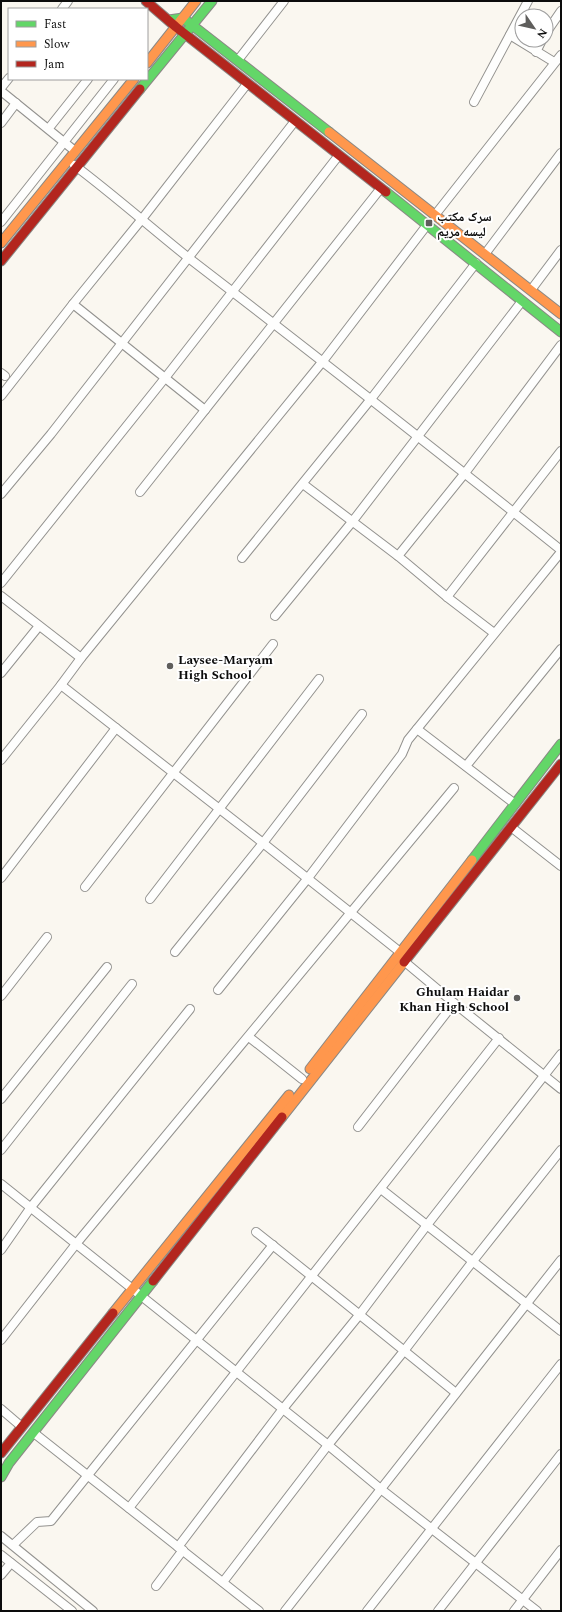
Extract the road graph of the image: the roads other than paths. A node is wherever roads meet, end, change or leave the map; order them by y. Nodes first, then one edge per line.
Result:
1 (196, 1) edge
2 (212, 1) edge
3 (284, 1) edge
4 (528, 1) edge
5 (146, 4) edge
6 (561, 11) edge
7 (183, 18) junction
8 (169, 20) junction
9 (554, 21) edge
10 (193, 25) junction
11 (176, 27) junction
12 (186, 35) junction
13 (510, 35) junction
14 (538, 48) edge
15 (536, 52) junction
16 (561, 55) edge
17 (238, 60) junction
18 (148, 62) edge
19 (554, 62) junction
20 (8, 79) edge
21 (87, 80) edge
22 (113, 80) edge
23 (133, 80) edge
24 (247, 84) junction
25 (1, 89) edge
26 (474, 102) dead end
27 (16, 103) junction
28 (295, 121) junction
29 (1, 123) edge
30 (48, 128) junction
31 (64, 141) junction
32 (75, 151) junction
33 (561, 153) edge
34 (339, 155) junction
35 (68, 160) junction
36 (77, 167) junction
37 (381, 188) junction
38 (419, 202) junction
39 (411, 212) junction
40 (435, 215) junction
41 (142, 219) junction
42 (1, 222) edge
43 (427, 225) junction
44 (449, 226) junction
45 (441, 236) junction
46 (1, 243) edge
47 (561, 250) edge
48 (485, 254) junction
49 (189, 258) junction
50 (1, 261) edge
51 (476, 263) junction
52 (531, 290) junction
53 (233, 291) junction
54 (522, 300) junction
55 (73, 304) junction
56 (561, 314) edge
57 (273, 323) junction
58 (561, 332) edge
59 (121, 344) junction
60 (561, 345) edge
61 (323, 361) junction
62 (165, 378) junction
63 (1, 396) edge
64 (371, 399) junction
65 (205, 410) junction
66 (417, 436) junction
67 (561, 451) edge
68 (465, 473) junction
69 (303, 484) junction
70 (140, 492) dead end
71 (1, 494) edge
72 (513, 512) junction
73 (352, 522) junction
74 (561, 551) edge
75 (398, 556) junction
76 (242, 558) dead end
77 (1, 583) edge
78 (1, 596) edge
79 (447, 597) junction
80 (275, 616) dead end
81 (39, 626) junction
82 (494, 633) junction
83 (273, 644) dead end
84 (561, 648) edge
85 (81, 658) junction
86 (1, 673) edge
87 (319, 679) dead end
88 (61, 686) junction
89 (362, 714) dead end
90 (116, 728) junction
91 (417, 729) junction
92 (561, 744) edge
93 (1, 760) edge
94 (561, 764) edge
95 (466, 766) junction
96 (173, 772) junction
97 (454, 788) dead end
98 (515, 804) junction
99 (219, 808) junction
100 (511, 827) junction
101 (263, 843) junction
102 (561, 865) edge
103 (1, 878) edge
104 (308, 878) junction
105 (85, 887) dead end
106 (150, 900) dead end
107 (439, 902) junction
108 (447, 908) junction
109 (350, 913) junction
110 (47, 938) dead end
111 (175, 952) dead end
112 (400, 952) junction
113 (405, 962) junction
114 (106, 967) dead end
115 (132, 984) dead end
116 (218, 990) dead end
117 (1, 996) edge
118 (454, 1003) junction
119 (190, 1009) dead end
120 (248, 1037) junction
121 (499, 1038) junction
122 (561, 1054) edge
123 (544, 1075) junction
124 (302, 1079) junction
125 (561, 1089) edge
126 (1, 1099) edge
127 (358, 1127) dead end
128 (1, 1150) edge
129 (561, 1150) edge
130 (1, 1184) edge
131 (381, 1189) junction
132 (31, 1208) junction
133 (427, 1226) junction
134 (256, 1232) dead end
135 (76, 1244) junction
136 (273, 1245) junction
137 (1, 1250) edge
138 (561, 1260) edge
139 (473, 1262) junction
140 (311, 1277) junction
141 (133, 1289) junction
142 (142, 1296) junction
143 (527, 1304) junction
144 (360, 1314) junction
145 (561, 1332) edge
146 (1, 1340) edge
147 (196, 1340) junction
148 (404, 1351) junction
149 (561, 1364) edge
150 (237, 1372) junction
151 (456, 1393) junction
152 (1, 1409) edge
153 (282, 1410) junction
154 (22, 1427) junction
155 (34, 1433) junction
156 (328, 1445) junction
157 (1, 1453) edge
158 (561, 1454) edge
159 (87, 1476) junction
160 (1, 1477) edge
161 (382, 1490) junction
162 (129, 1508) junction
163 (431, 1529) junction
164 (1, 1536) edge
165 (13, 1545) junction
166 (181, 1548) junction
167 (561, 1550) edge
168 (1, 1555) edge
169 (11, 1563) junction
170 (475, 1564) junction
171 (1, 1575) edge
172 (223, 1582) junction
173 (156, 1586) dead end
174 (523, 1600) junction
175 (72, 1611) edge
176 (93, 1611) edge
177 (259, 1611) edge
178 (286, 1611) edge
179 (367, 1611) edge
180 (438, 1611) edge
181 (514, 1611) edge
182 (537, 1611) edge

1 - 7 main road
2 - 10 main road
3 - 17 street
4 - 13 street
5 - 8 main road
6 - 9 street
7 - 8 main road
7 - 10 main road
7 - 11 main road
8 - 11 main road
10 - 12 main road
10 - 17 main road
11 - 12 main road
11 - 18 main road
12 - 24 main road
12 - 36 main road
13 - 15 street
13 - 26 street
14 - 15 street
15 - 19 street
16 - 19 street
17 - 38 main road
19 - 40 street
20 - 25 street
21 - 30 street
22 - 31 street
23 - 32 main road
24 - 28 main road
24 - 41 street
25 - 27 street
27 - 29 street
27 - 30 street
28 - 34 main road
28 - 49 street
30 - 31 street
31 - 32 street
31 - 42 street
32 - 35 main road
33 - 48 street
34 - 37 main road
34 - 53 street
35 - 36 street
35 - 46 main road
36 - 41 street
36 - 50 main road
37 - 39 main road
37 - 57 street
38 - 39 main road
38 - 40 main road
39 - 43 main road
40 - 44 main road
41 - 49 street
41 - 55 street
43 - 45 main road
43 - 61 street
44 - 45 main road
44 - 48 main road
45 - 51 main road
47 - 52 street
48 - 52 main road
49 - 53 street
49 - 59 street
51 - 54 main road
51 - 64 street
52 - 56 main road
53 - 57 street
53 - 62 street
54 - 58 main road
54 - 66 street
55 - 59 street
55 - 63 street
57 - 61 street
57 - 65 street
59 - 62 street
59 - 71 street
60 - 68 street
61 - 64 street
61 - 85 street
62 - 65 street
62 - 77 street
64 - 66 street
64 - 69 street
65 - 70 street
66 - 68 street
66 - 73 street
67 - 72 street
68 - 72 street
68 - 75 street
69 - 73 street
69 - 76 street
72 - 74 street
72 - 79 street
73 - 75 street
73 - 80 street
74 - 82 street
75 - 79 street
78 - 81 street
79 - 82 street
81 - 85 street
81 - 86 street
82 - 91 street
83 - 96 street
84 - 95 street
85 - 88 street
87 - 99 street
88 - 90 street
88 - 93 street
89 - 101 street
90 - 96 street
90 - 103 street
91 - 95 street
91 - 104 street
92 - 98 main road
94 - 100 main road
95 - 98 street
96 - 99 street
96 - 105 street
97 - 109 street
98 - 107 main road
99 - 101 street
99 - 106 street
100 - 102 street
100 - 108 main road
101 - 104 street
101 - 111 street
104 - 109 street
104 - 116 street
107 - 108 main road
107 - 112 main road
108 - 113 main road
109 - 112 street
109 - 120 street
110 - 117 street
112 - 124 main road
113 - 118 street
113 - 142 main road
114 - 126 street
115 - 128 street
118 - 121 street
118 - 127 street
119 - 132 street
120 - 124 street
120 - 135 street
121 - 123 street
121 - 131 street
122 - 123 street
123 - 125 street
123 - 133 street
124 - 141 main road
129 - 139 street
130 - 132 street
131 - 133 street
131 - 140 street
132 - 135 street
132 - 137 street
133 - 139 street
133 - 144 street
134 - 136 street
135 - 141 street
135 - 146 street
136 - 140 street
136 - 147 street
138 - 143 street
139 - 143 street
139 - 148 street
140 - 144 street
140 - 150 street
141 - 142 street
141 - 154 main road
142 - 147 street
142 - 155 main road
143 - 145 street
143 - 151 street
144 - 148 street
144 - 153 street
147 - 150 street
147 - 159 street
148 - 151 street
148 - 156 street
149 - 163 street
150 - 153 street
150 - 162 street
151 - 161 street
152 - 154 street
153 - 156 street
153 - 166 street
154 - 157 main road
155 - 159 street
155 - 160 main road
156 - 161 street
156 - 172 street
158 - 170 street
159 - 162 street
159 - 165 street
161 - 163 street
161 - 178 street
162 - 166 street
163 - 170 street
163 - 179 street
164 - 165 street
165 - 176 street
166 - 172 street
166 - 173 street
167 - 174 street
168 - 169 street
169 - 171 street
169 - 175 street
170 - 174 street
170 - 180 street
172 - 177 street
174 - 181 street
174 - 182 street

